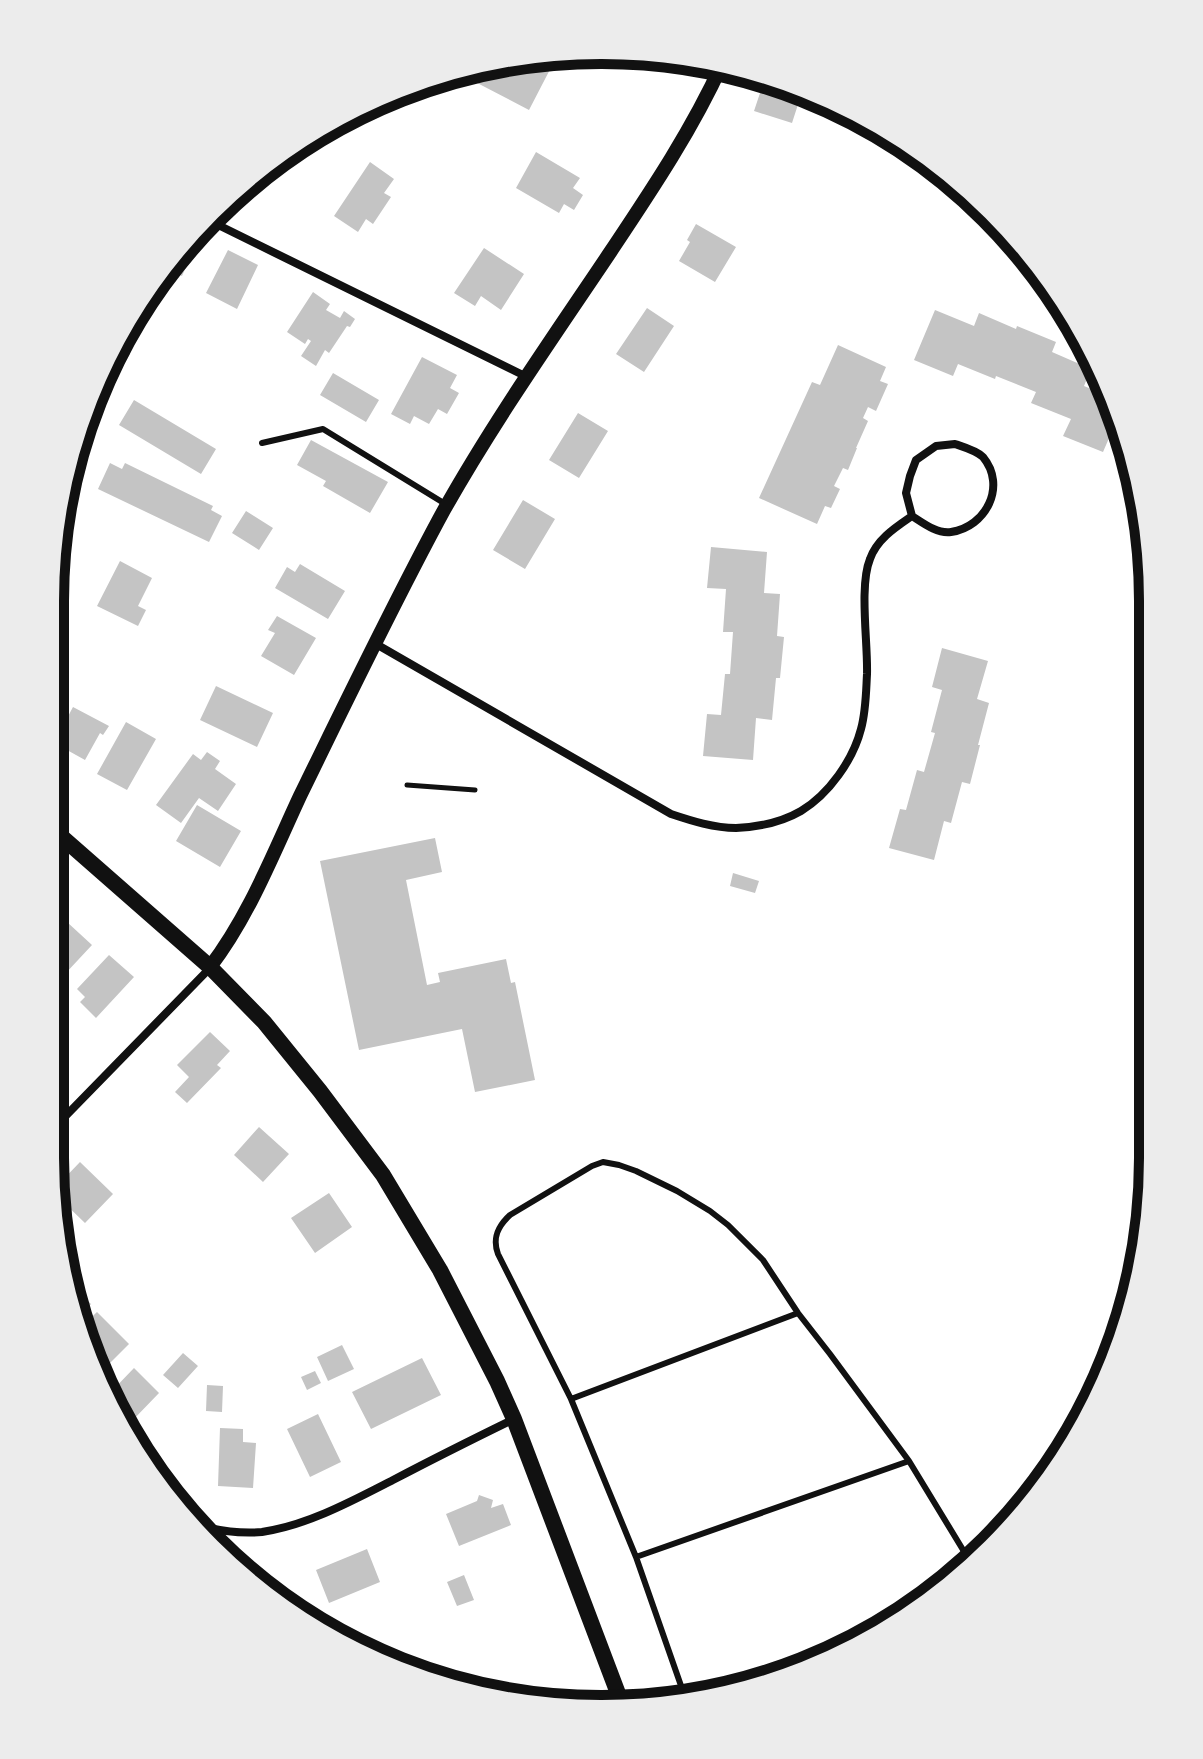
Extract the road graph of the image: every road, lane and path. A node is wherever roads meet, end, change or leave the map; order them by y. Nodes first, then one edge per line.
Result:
1 (716, 76) edge
2 (218, 225) edge
3 (527, 377) junction
4 (262, 443) dead end
5 (447, 505) junction
6 (912, 516) junction
7 (376, 644) junction
8 (407, 785) dead end
9 (475, 790) dead end
10 (64, 839) edge
11 (210, 967) junction
12 (64, 1118) edge
13 (798, 1313) junction
14 (571, 1399) junction
15 (514, 1419) junction
16 (909, 1461) junction
17 (212, 1528) edge
18 (965, 1553) edge
19 (636, 1557) junction
20 (682, 1689) edge
21 (618, 1695) edge

1 - 3 street
2 - 3 street
3 - 5 street
4 - 5 lane
5 - 7 street
6 - 6 street
6 - 7 street
7 - 11 street
8 - 9 path
10 - 11 main road
11 - 12 street
11 - 15 main road
13 - 14 lane
13 - 14 lane
13 - 16 lane
14 - 19 lane
15 - 17 street
15 - 21 main road
16 - 18 lane
16 - 19 lane
19 - 20 lane

